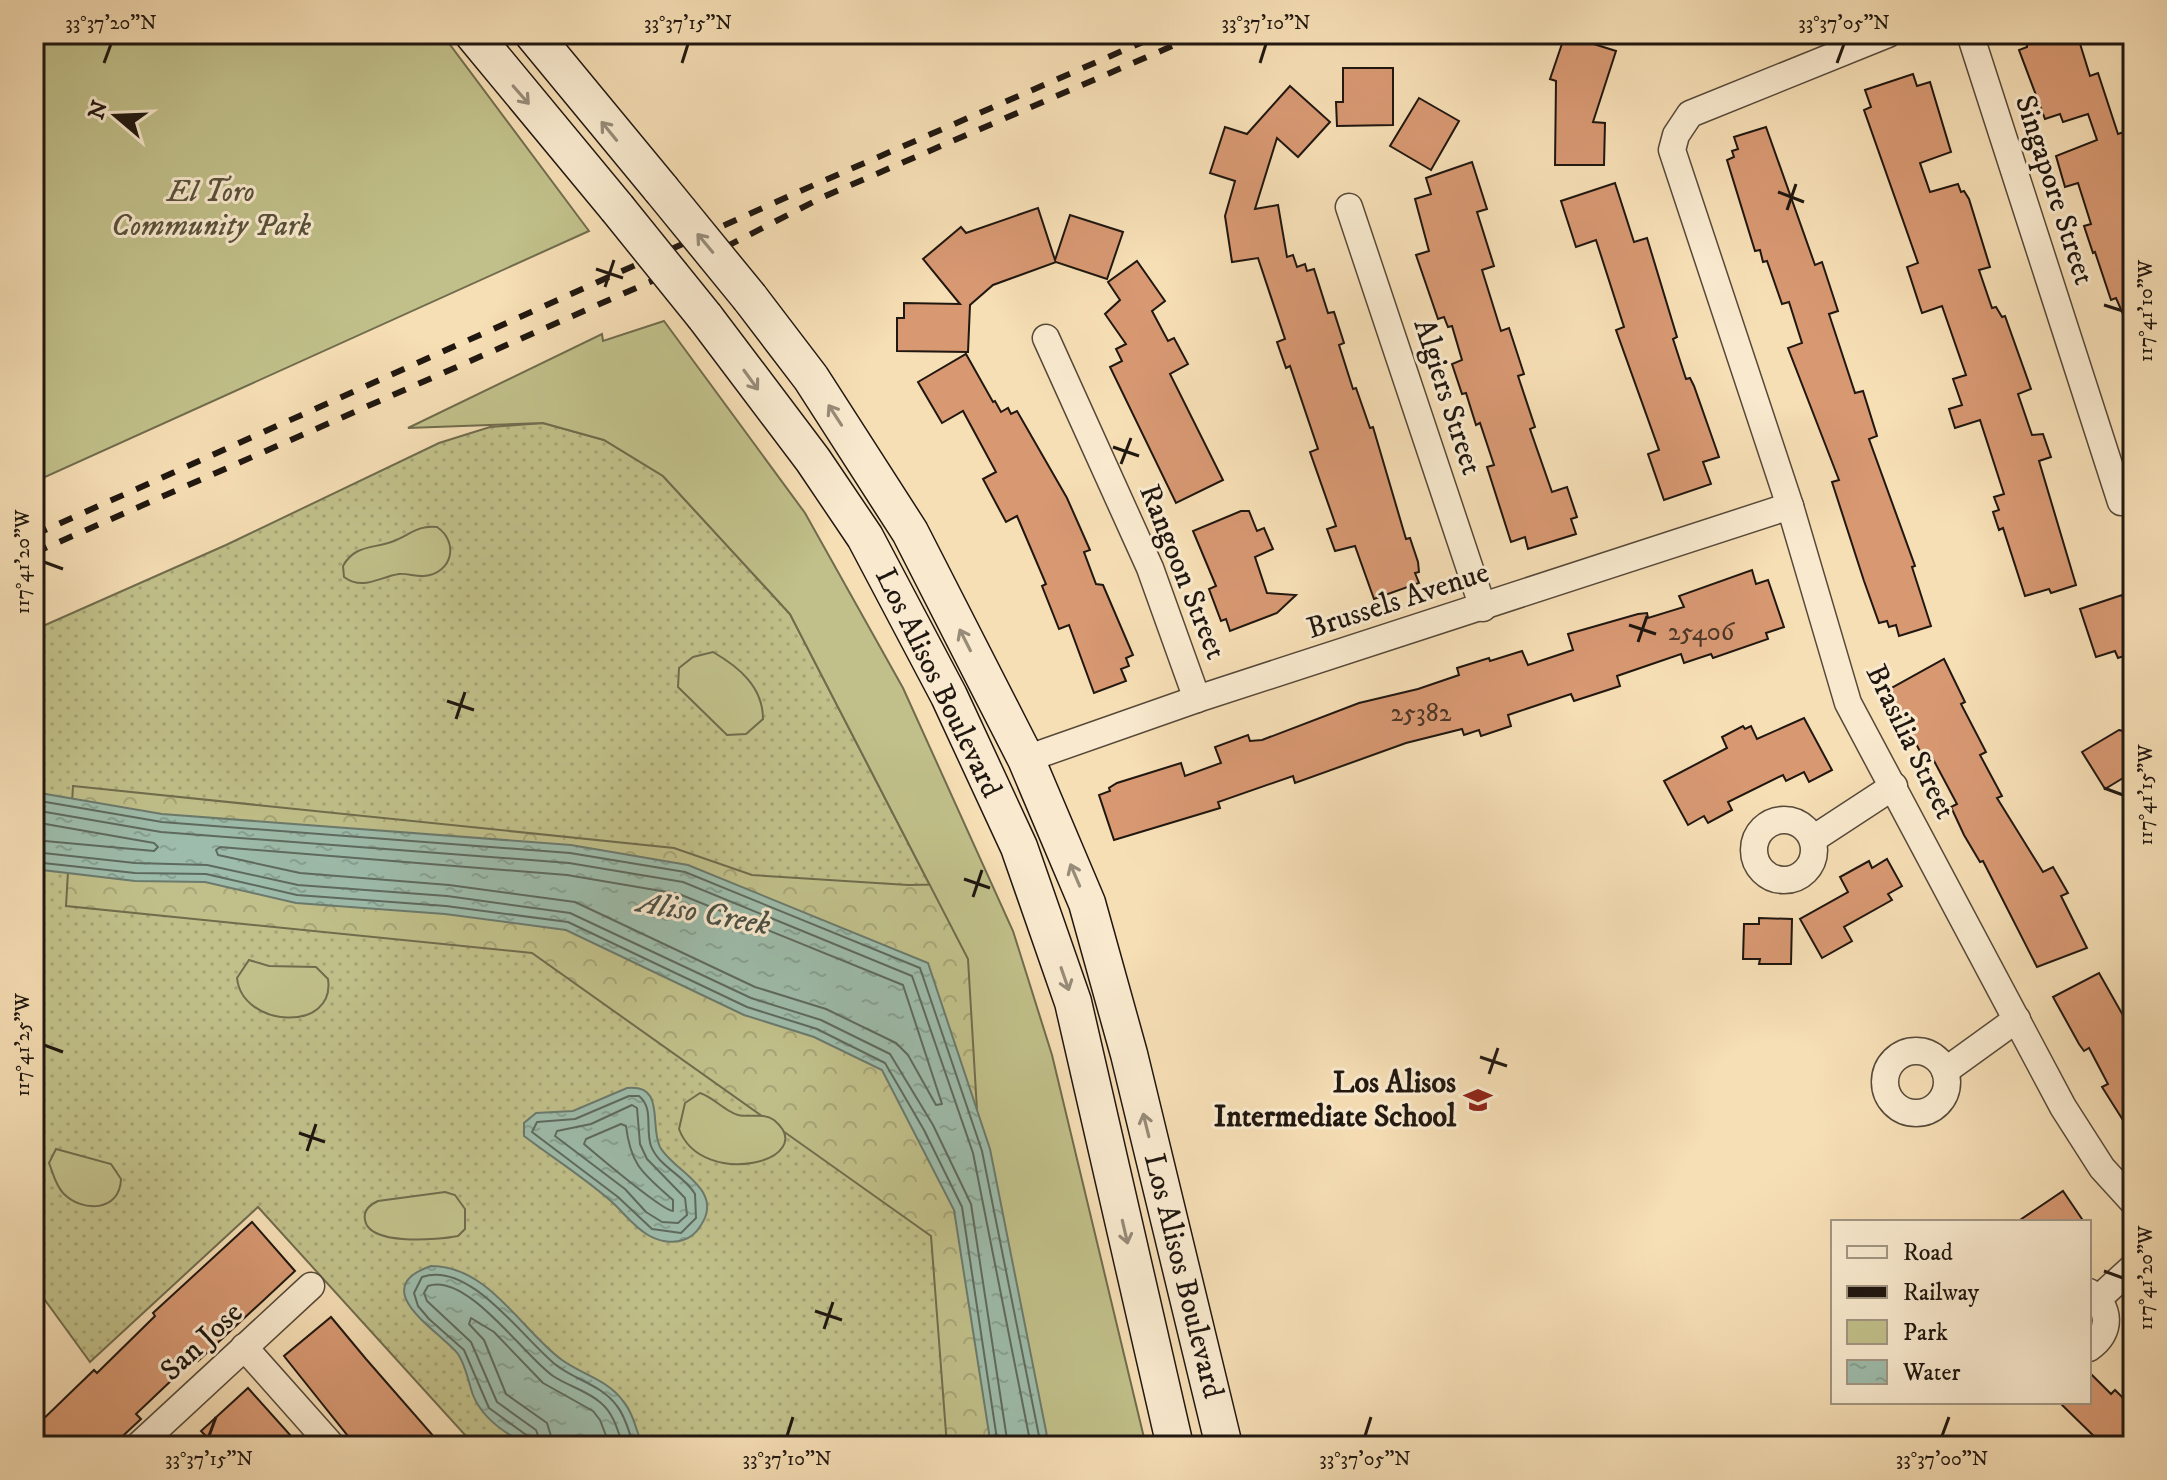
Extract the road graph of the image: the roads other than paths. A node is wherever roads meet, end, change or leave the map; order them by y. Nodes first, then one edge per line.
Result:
1 (473, 34) edge
2 (533, 34) edge
3 (1888, 34) edge
4 (1970, 34) edge
5 (1349, 207) dead end
6 (1046, 338) dead end
7 (2121, 502) dead end
8 (1790, 506) junction
9 (1483, 608) junction
10 (1197, 699) junction
11 (1026, 759) junction
12 (1894, 786) junction
13 (1813, 839) dead end
14 (2017, 1019) junction
15 (1945, 1071) dead end
16 (2133, 1202) edge
17 (2133, 1267) edge
18 (311, 1286) dead end
19 (2094, 1295) edge
20 (2091, 1346) edge
21 (244, 1347) junction
22 (163, 1437) edge
23 (138, 1446) edge
24 (332, 1446) edge
25 (1175, 1446) edge
26 (1224, 1446) edge

1 -> 25 main road, Los Alisos Boulevard, bridge
11 -> 2 main road, Los Alisos Boulevard, bridge
3 - 8 street, Brasilia Street
4 - 7 street, Singapore Street
5 - 9 street, Algiers Street
6 - 10 street, Rangoon Street
8 - 9 street, Brussels Avenue
8 - 12 street, Brasilia Street
9 - 10 street, Brussels Avenue
10 - 11 street, Brussels Avenue
26 -> 11 main road, Los Alisos Boulevard
12 - 13 street
12 - 14 street, Brasilia Street
14 - 15 street
14 - 16 street, Brasilia Street
17 - 19 street
18 - 21 street, San Jose
19 - 20 street
21 - 22 street, San Jose
21 - 24 street
22 - 23 street, San Jose

